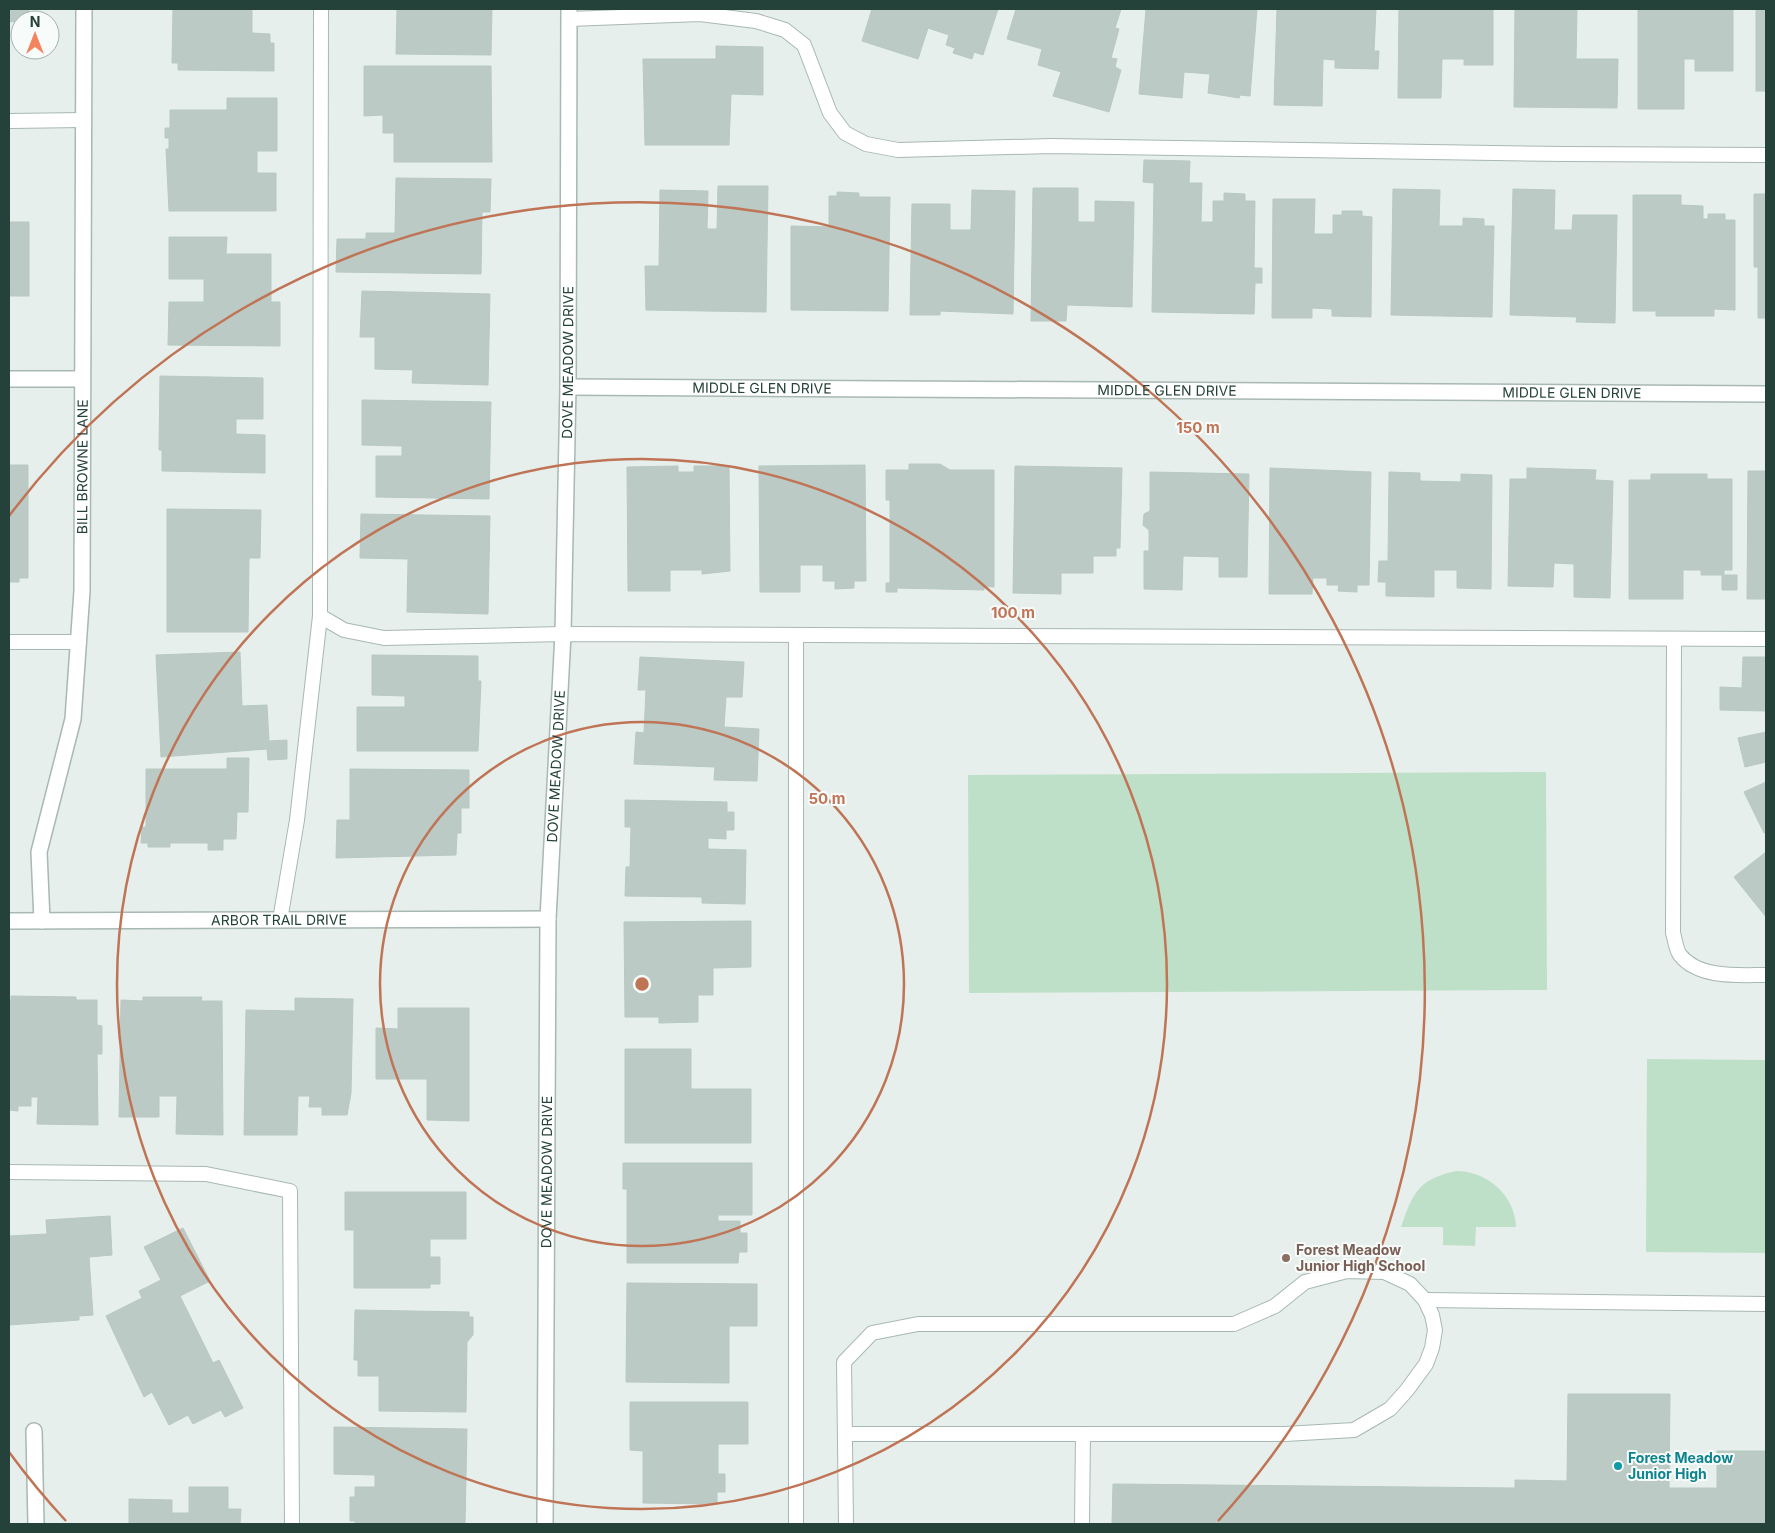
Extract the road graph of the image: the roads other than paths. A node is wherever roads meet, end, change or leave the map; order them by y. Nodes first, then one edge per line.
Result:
1 (84, 9) edge
2 (321, 9) edge
3 (569, 14) edge
4 (83, 120) junction
5 (9, 121) edge
6 (1766, 155) edge
7 (9, 379) edge
8 (82, 379) junction
9 (568, 387) junction
10 (1766, 394) edge
11 (320, 616) junction
12 (563, 634) junction
13 (796, 635) junction
14 (1766, 639) edge
15 (1674, 640) junction
16 (9, 642) edge
17 (79, 642) junction
18 (548, 919) junction
19 (9, 920) edge
20 (42, 920) junction
21 (280, 920) junction
22 (1766, 975) edge
23 (9, 1172) edge
24 (1425, 1300) junction
25 (1766, 1304) edge
26 (34, 1431) dead end
27 (844, 1434) junction
28 (1083, 1434) junction
29 (36, 1524) edge
30 (292, 1524) edge
31 (545, 1524) edge
32 (796, 1524) edge
33 (846, 1524) edge
34 (1082, 1524) edge

1 - 4 street, BILL BROWNE LANE
2 - 11 lane
3 - 6 lane
3 - 9 street, DOVE MEADOW DRIVE
4 - 5 lane
4 - 8 street, BILL BROWNE LANE
7 - 8 street
8 - 17 street, BILL BROWNE LANE
9 - 10 street, MIDDLE GLEN DRIVE
9 - 12 street, DOVE MEADOW DRIVE
11 - 12 lane
11 - 21 lane
12 - 13 lane
12 - 18 street, DOVE MEADOW DRIVE
13 - 15 lane
13 - 32 lane
14 - 15 lane
15 - 22 lane
16 - 17 lane
17 - 20 street, BILL BROWNE LANE
18 - 21 street, ARBOR TRAIL DRIVE
18 - 31 street, DOVE MEADOW DRIVE
19 - 20 street, ARBOR TRAIL DRIVE
20 - 21 street, ARBOR TRAIL DRIVE
23 - 30 lane
24 - 25 lane
24 - 27 lane
24 - 28 lane
26 - 29 street
27 - 28 lane
27 - 33 lane
28 - 34 lane

